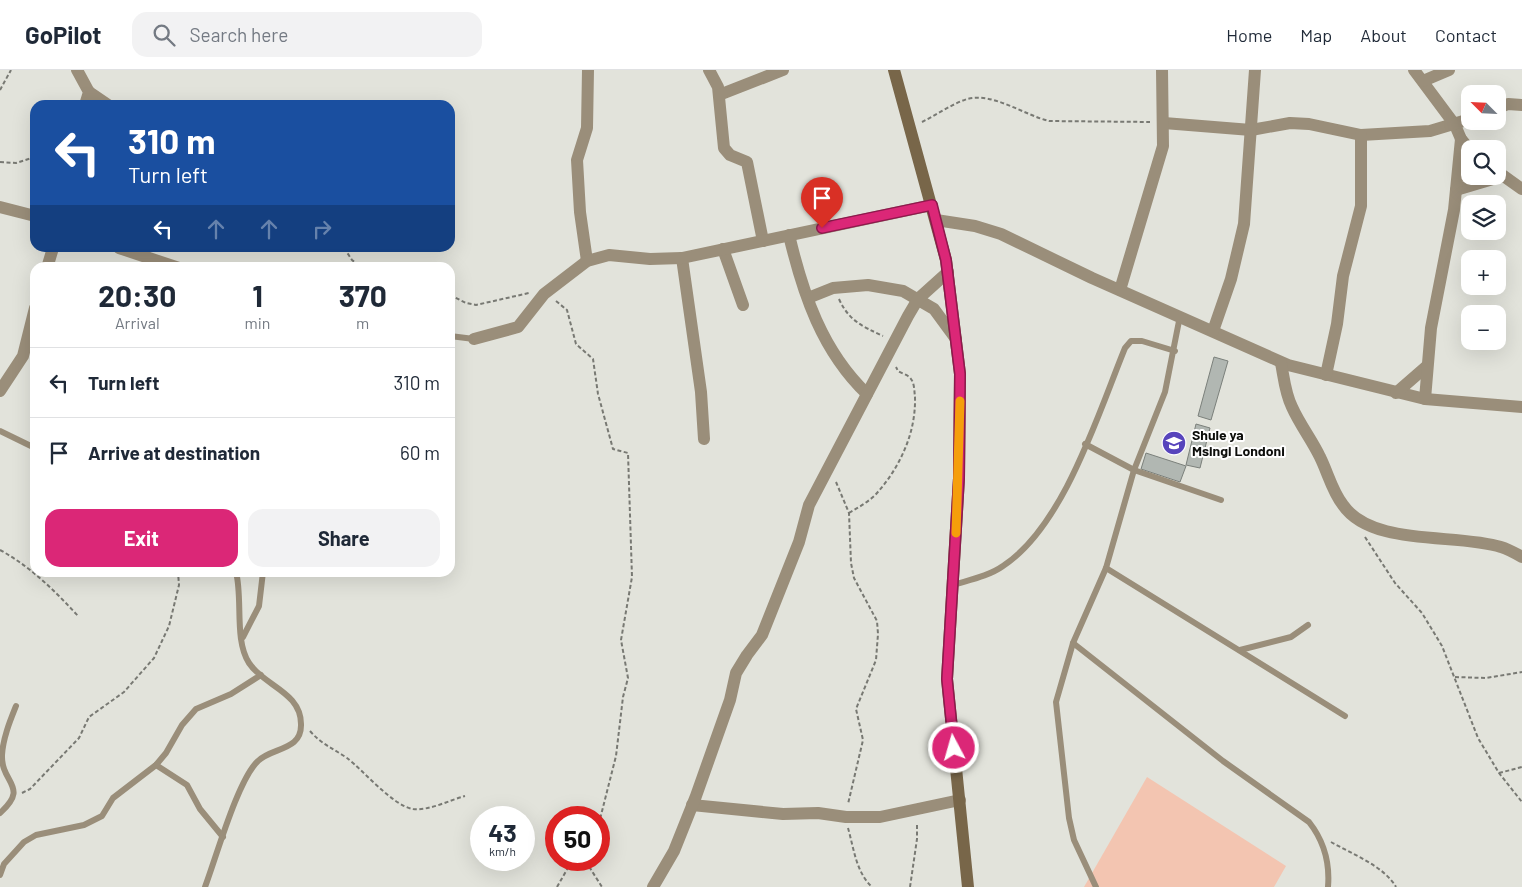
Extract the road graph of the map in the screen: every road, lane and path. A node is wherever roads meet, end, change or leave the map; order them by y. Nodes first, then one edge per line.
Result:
1 (11, 70) edge
2 (77, 70) edge
3 (588, 70) edge
4 (709, 70) edge
5 (782, 70) edge
6 (894, 70) edge
7 (1162, 70) edge
8 (1255, 70) edge
9 (1414, 70) edge
10 (1449, 70) edge
11 (1422, 81) junction
12 (0, 90) edge
13 (89, 92) junction
14 (719, 96) junction
15 (87, 100) edge
16 (101, 100) edge
17 (1506, 105) edge
18 (1522, 105) edge
19 (1164, 123) junction
20 (1461, 123) edge
21 (1455, 125) junction
22 (911, 128) junction
23 (1251, 130) junction
24 (1361, 135) junction
25 (1461, 139) joint
26 (30, 159) edge
27 (0, 162) edge
28 (1511, 180) edge
29 (1456, 190) junction
30 (932, 205) junction
31 (0, 207) edge
32 (30, 215) edge
33 (936, 220) junction
34 (789, 235) junction
35 (763, 241) junction
36 (723, 249) junction
37 (131, 252) edge
38 (347, 252) edge
39 (682, 258) junction
40 (586, 261) junction
41 (161, 262) edge
42 (354, 262) edge
43 (948, 272) junction
44 (555, 285) junction
45 (833, 288) junction
46 (1120, 290) junction
47 (544, 294) junction
48 (455, 298) edge
49 (808, 298) junction
50 (918, 300) junction
51 (743, 305) dead end
52 (1180, 316) junction
53 (30, 328) edge
54 (1214, 331) junction
55 (455, 337) edge
56 (474, 339) joint
57 (956, 339) junction
58 (892, 347) junction
59 (1175, 351) junction
60 (1281, 363) junction
61 (1427, 366) junction
62 (1326, 375) junction
63 (0, 391) edge
64 (1396, 393) junction
65 (867, 394) junction
66 (1425, 399) junction
67 (1522, 407) edge
68 (0, 430) edge
69 (704, 439) dead end
70 (1085, 444) junction
71 (30, 445) edge
72 (829, 467) junction
73 (1134, 470) junction
74 (1221, 500) dead end
75 (849, 513) junction
76 (1363, 534) dead end
77 (0, 550) edge
78 (1522, 557) edge
79 (1106, 568) junction
80 (30, 571) edge
81 (38, 577) edge
82 (178, 577) edge
83 (236, 577) edge
84 (262, 577) edge
85 (953, 585) junction
86 (78, 616) dead end
87 (1308, 625) dead end
88 (242, 638) junction
89 (1073, 643) junction
90 (1240, 650) junction
91 (1522, 672) edge
92 (261, 675) junction
93 (1454, 677) junction
94 (16, 706) dead end
95 (1345, 716) dead end
96 (301, 720) junction
97 (156, 765) junction
98 (1522, 767) edge
99 (1499, 774) junction
100 (15, 794) junction
101 (465, 796) dead end
102 (960, 800) junction
103 (1522, 802) edge
104 (692, 805) junction
105 (603, 806) edge
106 (915, 810) junction
107 (0, 813) edge
108 (846, 817) junction
109 (1319, 835) junction
110 (223, 837) junction
111 (566, 871) edge
112 (592, 871) edge
113 (0, 875) edge
114 (205, 887) edge
115 (557, 887) edge
116 (602, 887) edge
117 (653, 887) edge
118 (872, 887) edge
119 (910, 887) edge
120 (968, 887) edge
121 (1096, 887) edge
122 (1328, 887) edge
123 (1396, 887) edge

1 - 12 path
2 - 13 street
3 - 40 street
4 - 14 street
5 - 14 street
6 - 22 main road
7 - 19 street
8 - 23 street
9 - 11 street
10 - 11 street
11 - 21 street
13 - 15 street
13 - 16 street
14 - 35 street
17 - 18 street
19 - 22 path
19 - 23 street
19 - 46 street
20 - 21 street
21 - 24 street
21 - 25 street
22 - 30 main road
23 - 24 street
23 - 54 street
24 - 62 street
25 - 29 street
26 - 27 path
28 - 29 street
29 - 61 street
30 - 33 main road
30 - 34 street
31 - 32 street
33 - 43 main road
33 - 46 street
34 - 35 street
34 - 49 street
35 - 36 street
36 - 39 street
36 - 51 street
37 - 41 street
38 - 42 path
39 - 40 street
39 - 69 street
40 - 44 street
43 - 50 street
43 - 57 main road
44 - 47 street
44 - 48 path
45 - 49 street
45 - 50 street
45 - 58 path
46 - 52 street
47 - 56 street
47 - 105 path
49 - 65 street
50 - 57 street
50 - 58 street
52 - 54 street
52 - 59 lane
53 - 63 street
54 - 60 street
55 - 56 lane
57 - 85 main road
58 - 65 street
58 - 75 path
59 - 70 lane
59 - 73 lane
60 - 62 street
60 - 78 street
61 - 64 street
61 - 66 street
62 - 64 street
64 - 66 street
65 - 72 street
66 - 67 street
68 - 71 lane
70 - 73 lane
70 - 85 lane
72 - 75 path
72 - 104 street
73 - 74 lane
73 - 79 lane
75 - 108 path
76 - 93 path
77 - 80 path
79 - 89 lane
79 - 90 lane
81 - 86 path
82 - 100 path
83 - 88 lane
84 - 88 lane
85 - 102 main road
87 - 90 lane
88 - 92 lane
89 - 109 lane
89 - 121 lane
90 - 95 lane
91 - 93 path
92 - 96 lane
92 - 97 lane
93 - 99 path
94 - 100 lane
96 - 101 path
96 - 110 lane
97 - 110 lane
97 - 113 lane
98 - 99 path
99 - 103 path
100 - 107 lane
102 - 106 street
102 - 120 main road
104 - 108 street
104 - 117 street
106 - 108 street
106 - 119 path
108 - 118 path
109 - 122 lane
109 - 123 path
110 - 114 lane
111 - 115 path
112 - 116 path

